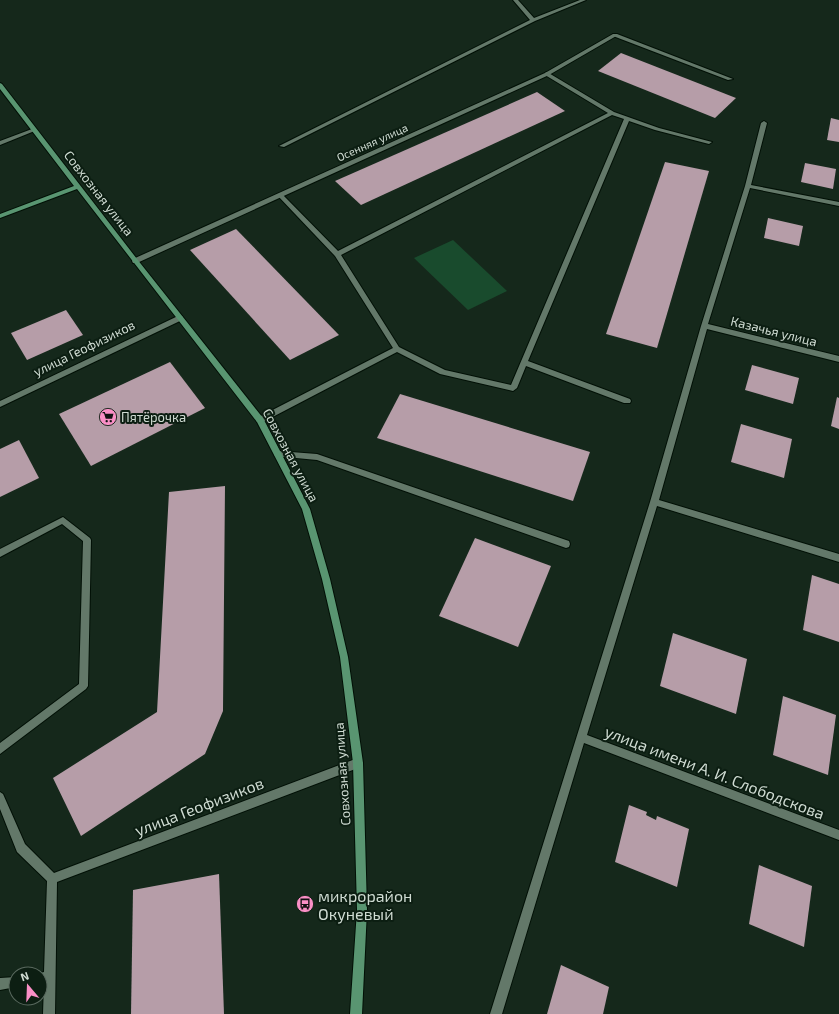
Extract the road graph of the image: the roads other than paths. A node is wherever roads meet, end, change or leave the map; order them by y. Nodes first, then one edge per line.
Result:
1 (515, 0) edge
2 (584, 0) edge
3 (533, 20) junction
4 (547, 74) junction
5 (730, 78) dead end
6 (0, 85) edge
7 (612, 113) junction
8 (627, 118) junction
9 (764, 123) dead end
10 (34, 130) junction
11 (709, 142) dead end
12 (0, 143) edge
13 (282, 146) dead end
14 (748, 186) junction
15 (77, 187) junction
16 (280, 195) junction
17 (839, 204) edge
18 (0, 216) edge
19 (337, 254) junction
20 (135, 261) junction
21 (180, 318) junction
22 (704, 326) junction
23 (397, 348) junction
24 (839, 359) edge
25 (524, 362) junction
26 (628, 401) dead end
27 (0, 404) edge
28 (260, 420) junction
29 (278, 454) junction
30 (654, 502) junction
31 (566, 544) dead end
32 (0, 553) edge
33 (839, 558) edge
34 (580, 737) junction
35 (0, 749) edge
36 (358, 762) junction
37 (0, 797) edge
38 (839, 835) edge
39 (52, 879) junction
40 (46, 966) edge
41 (356, 1014) edge
42 (496, 1014) edge

1 - 3 street
2 - 3 street
3 - 13 street
4 - 5 street, Осенняя улица
4 - 7 street
4 - 16 street, Осенняя улица
6 - 10 main road, Совхозная улица
7 - 8 street
7 - 19 street
8 - 11 street
8 - 25 street
9 - 14 street
10 - 12 street
10 - 15 main road, Совхозная улица
14 - 17 street
14 - 22 street
15 - 18 main road
15 - 20 main road, Совхозная улица
16 - 19 street
16 - 20 street, Осенняя улица
19 - 23 street
20 - 21 main road, Совхозная улица
21 - 27 street, улица Геофизиков
21 - 28 main road, Совхозная улица
22 - 24 street, Казачья улица
22 - 30 street
23 - 25 street
23 - 28 street
25 - 26 street
28 - 29 main road, Совхозная улица
29 - 31 street
29 - 36 main road, Совхозная улица
30 - 33 street
30 - 34 street
32 - 35 street
34 - 38 street, улица имени А. И. Слободскова
34 - 42 street
36 - 39 street, улица Геофизиков
36 - 41 main road, Совхозная улица
37 - 39 street
39 - 40 street

